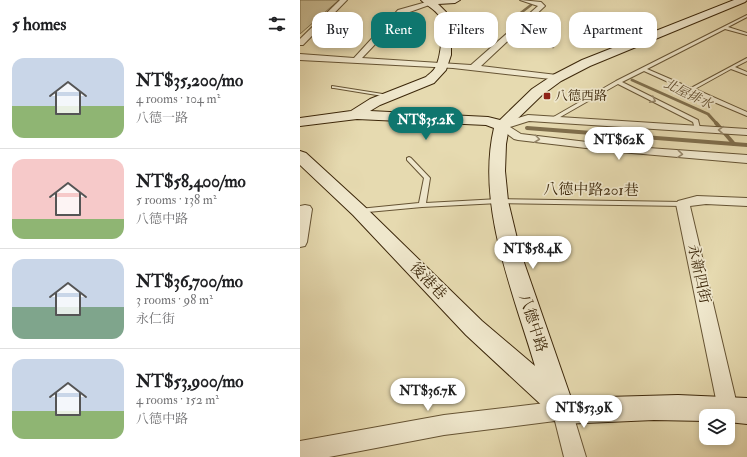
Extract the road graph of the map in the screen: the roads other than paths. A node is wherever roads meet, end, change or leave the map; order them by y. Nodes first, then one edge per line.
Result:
1 (344, 0) edge
2 (455, 0) edge
3 (742, 0) edge
4 (434, 1) edge
5 (526, 1) edge
6 (440, 12) edge
7 (747, 16) edge
8 (726, 28) junction
9 (747, 34) edge
10 (300, 43) edge
11 (446, 48) edge
12 (300, 57) edge
13 (357, 59) junction
14 (747, 59) edge
15 (443, 64) junction
16 (474, 67) junction
17 (732, 68) junction
18 (644, 69) junction
19 (747, 74) edge
20 (557, 78) junction
21 (618, 82) junction
22 (334, 87) dead end
23 (690, 90) junction
24 (389, 96) junction
25 (747, 114) edge
26 (351, 119) junction
27 (553, 119) junction
28 (300, 122) edge
29 (502, 126) junction
30 (700, 129) junction
31 (300, 132) edge
32 (743, 132) edge
33 (300, 156) edge
34 (747, 159) edge
35 (409, 160) dead end
36 (499, 202) junction
37 (747, 202) edge
38 (683, 204) junction
39 (422, 205) junction
40 (303, 209) edge
41 (359, 211) junction
42 (300, 242) edge
43 (560, 407) junction
44 (737, 410) edge
45 (300, 452) edge
46 (575, 457) edge

1 - 10 street
2 - 4 street
3 - 20 street
4 - 6 street
4 - 13 street
5 - 16 street
7 - 8 lane
8 - 9 lane
8 - 18 lane
11 - 15 street
12 - 13 street
13 - 15 street
14 - 17 lane
15 - 16 street
15 - 24 street
16 - 20 street
17 - 19 lane
17 - 23 lane
18 - 21 lane
18 - 23 lane
20 - 29 street
21 - 27 lane
21 -> 30 lane
22 - 24 lane
23 - 25 lane
24 - 26 street
26 - 28 street
26 - 29 street
26 - 31 street
27 - 29 street
27 - 30 street
29 -> 34 street
29 - 36 street, 八德中路
32 -> 30 street
33 - 41 street, 後港巷
35 - 39 lane
36 - 38 lane, 八德中路201巷
36 - 39 lane, 八德中路201巷
36 - 43 street, 八德中路
37 - 38 street
38 - 44 street, 永新四街
39 - 41 lane, 八德中路201巷
40 - 42 street
41 - 43 street, 後港巷
43 - 44 street
43 - 45 street
43 - 46 street, 八德中路

